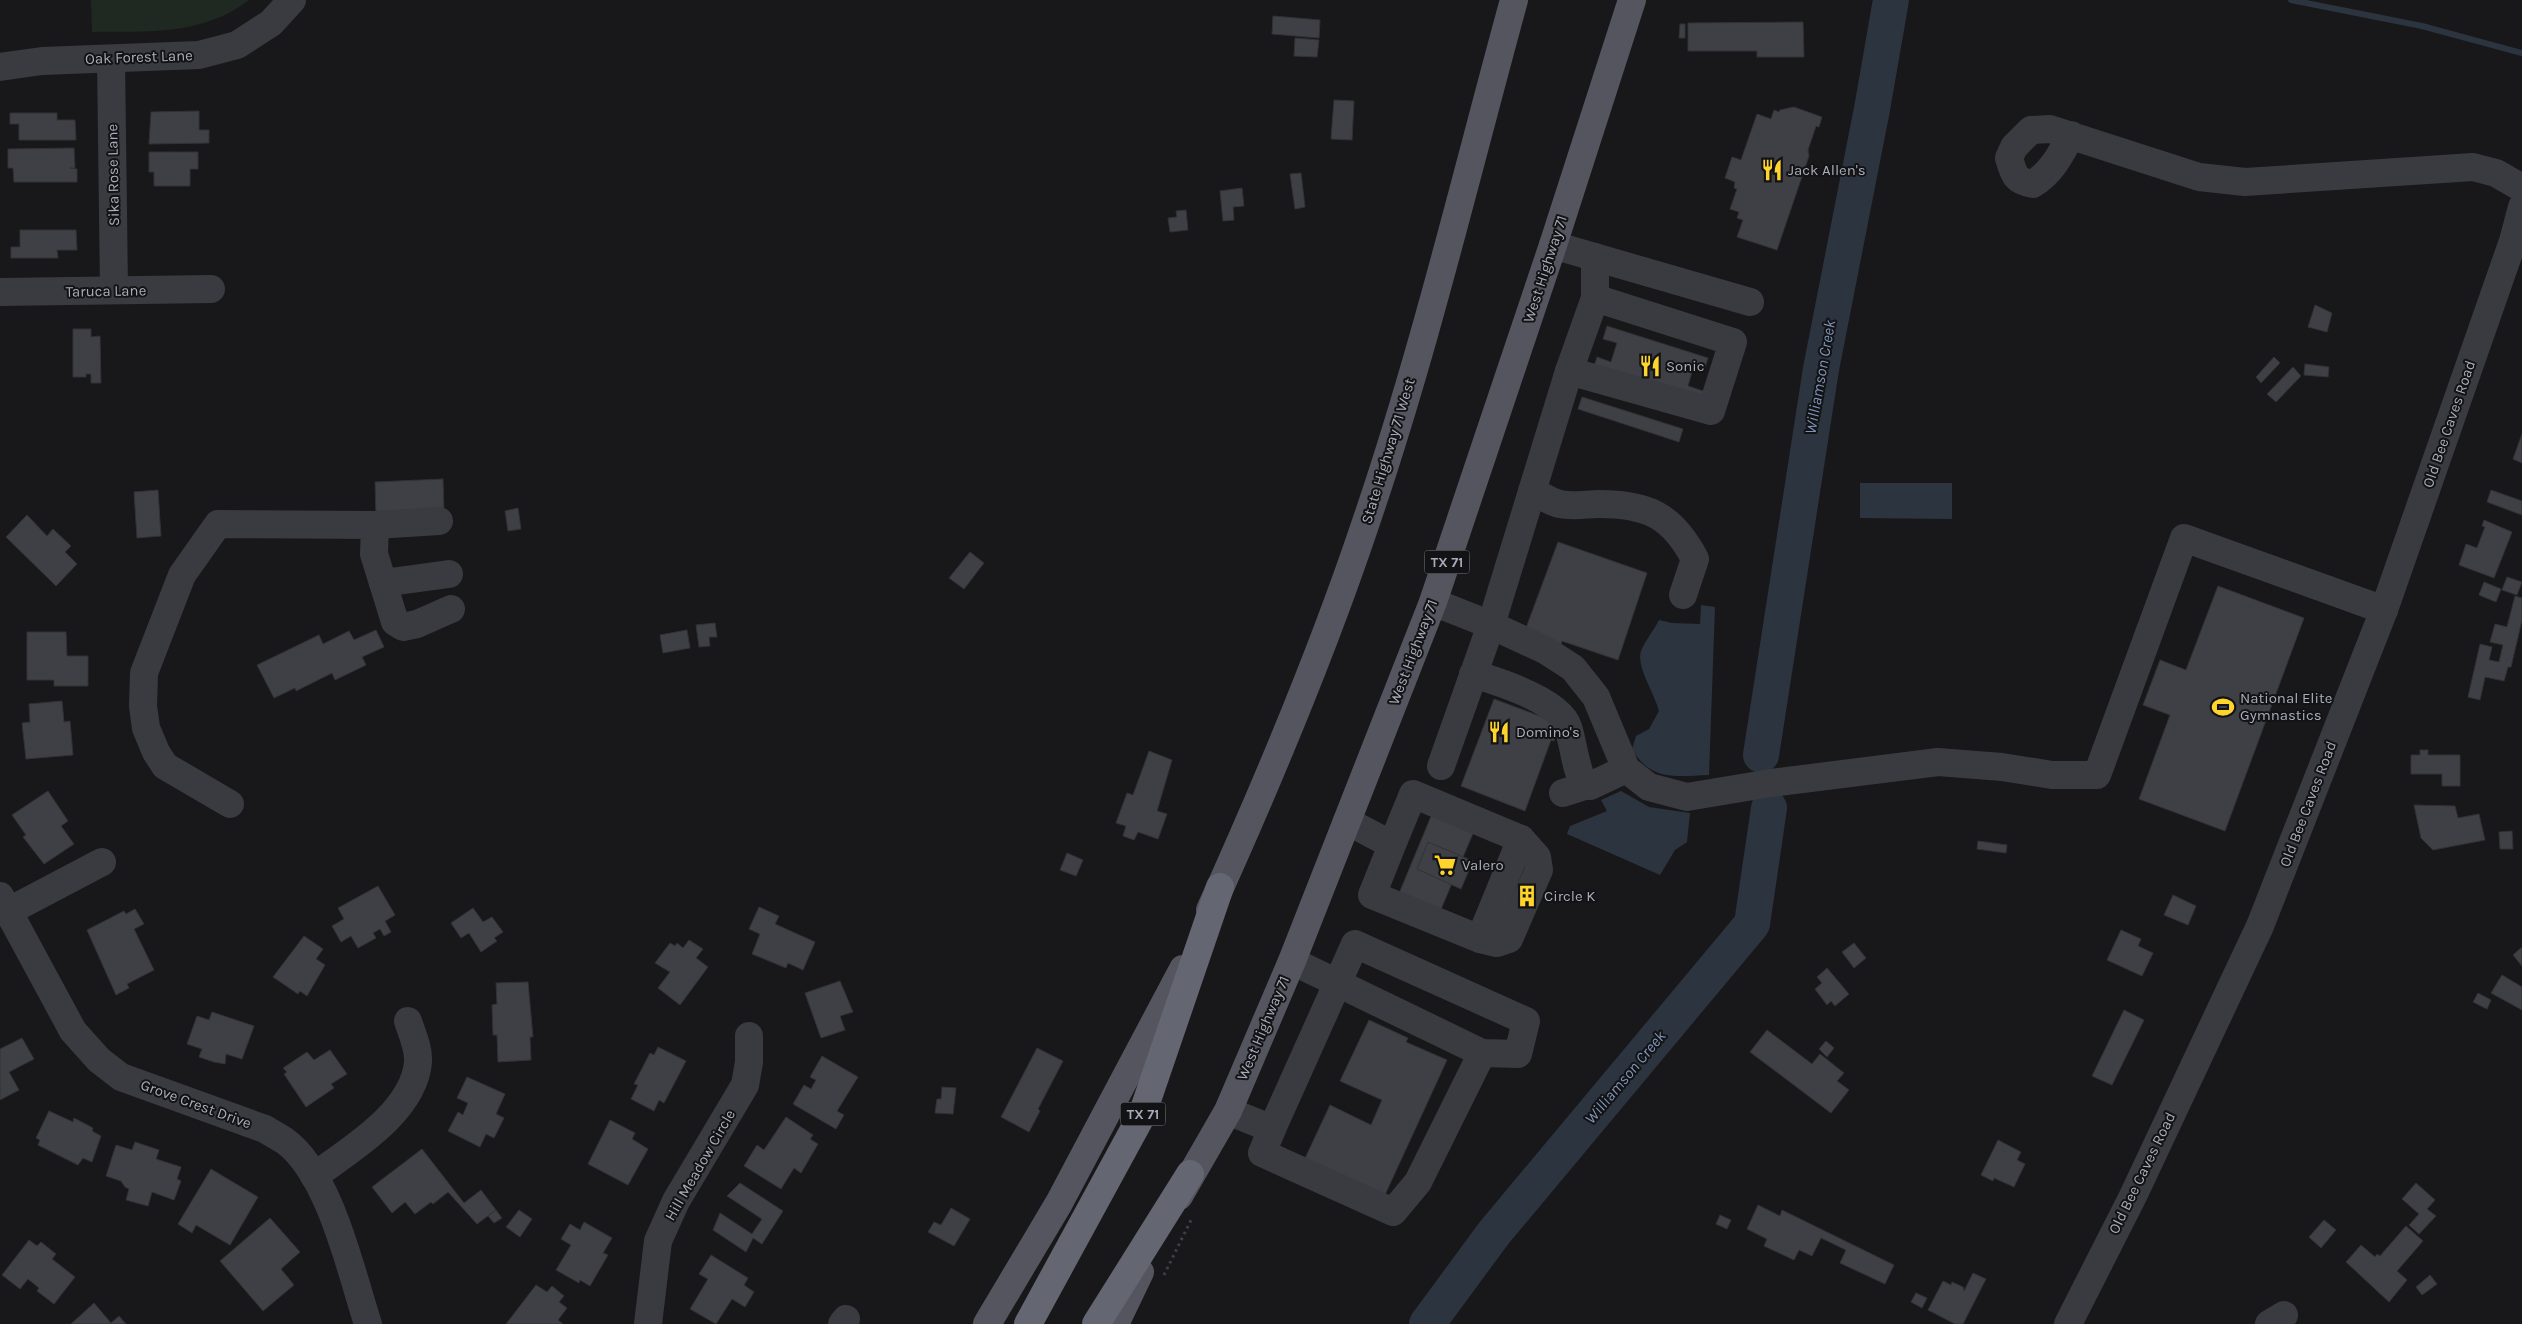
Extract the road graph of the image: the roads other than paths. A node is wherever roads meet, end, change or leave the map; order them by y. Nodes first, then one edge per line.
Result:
1 (292, 0) edge
2 (1514, 0) edge
3 (1632, 0) edge
4 (111, 59) junction
5 (0, 67) edge
6 (2071, 135) dead end
7 (2522, 188) edge
8 (2522, 208) edge
9 (2517, 243) edge
10 (1553, 245) junction
11 (1595, 257) junction
12 (212, 289) dead end
13 (114, 290) junction
14 (0, 292) edge
15 (1595, 298) junction
16 (1750, 302) dead end
17 (1569, 371) junction
18 (1532, 491) junction
19 (439, 521) dead end
20 (375, 525) junction
21 (449, 574) dead end
22 (383, 583) junction
23 (1683, 595) dead end
24 (1433, 602) junction
25 (451, 608) dead end
26 (2384, 610) junction
27 (1491, 625) junction
28 (1473, 674) junction
29 (1441, 766) dead end
30 (1626, 769) junction
31 (230, 804) dead end
32 (1347, 821) junction
33 (1392, 845) junction
34 (102, 862) dead end
35 (1220, 887) junction
36 (4, 904) edge
37 (1292, 961) junction
38 (1337, 982) junction
39 (408, 1021) dead end
40 (749, 1036) dead end
41 (1482, 1054) junction
42 (1228, 1110) junction
43 (1272, 1129) junction
44 (1190, 1174) junction
45 (314, 1176) junction
46 (368, 1324) edge
47 (648, 1324) edge
48 (987, 1324) edge
49 (1028, 1324) edge
50 (1096, 1324) edge
51 (1115, 1324) edge
52 (2068, 1324) edge

1 - 4 street, Oak Forest Lane
2 - 35 main road, State Highway 71 West
3 - 10 main road, West Highway 71 / TX 71
4 - 5 street, Oak Forest Lane
4 - 13 street, Sika Rose Lane
6 - 7 street
8 - 9 street, Old Bee Caves Road
9 - 26 street, Old Bee Caves Road
10 - 11 street
10 - 24 main road, West Highway 71 / TX 71
11 - 15 street
11 - 16 street
12 - 13 street, Taruca Lane
13 - 14 street, Taruca Lane
15 - 17 street
15 - 17 street
17 - 18 street
18 - 23 street
18 - 27 street
19 - 20 street
20 - 22 street
20 - 31 street
21 - 22 street
22 - 25 street
24 - 27 street
24 - 32 main road, West Highway 71 / TX 71
26 - 30 street
26 - 52 street, Old Bee Caves Road
27 - 28 street
27 - 30 street
28 - 29 street
28 - 30 street
32 - 33 street
32 - 37 main road, West Highway 71 / TX 71
33 - 33 street
34 - 36 street
35 - 48 main road, State Highway 71 West
35 - 49 highway, TX 71
36 - 45 street, Grove Crest Drive
37 - 38 street
37 - 42 main road, West Highway 71 / TX 71
38 - 41 street
38 - 41 street
38 - 43 street
39 - 45 street
40 - 47 street, Hill Meadow Circle
41 - 43 street
42 - 43 street
42 - 44 main road, West Highway 71 / TX 71
44 - 50 highway, TX 71
44 - 51 main road, TX 71
45 - 46 street, Grove Crest Drive

